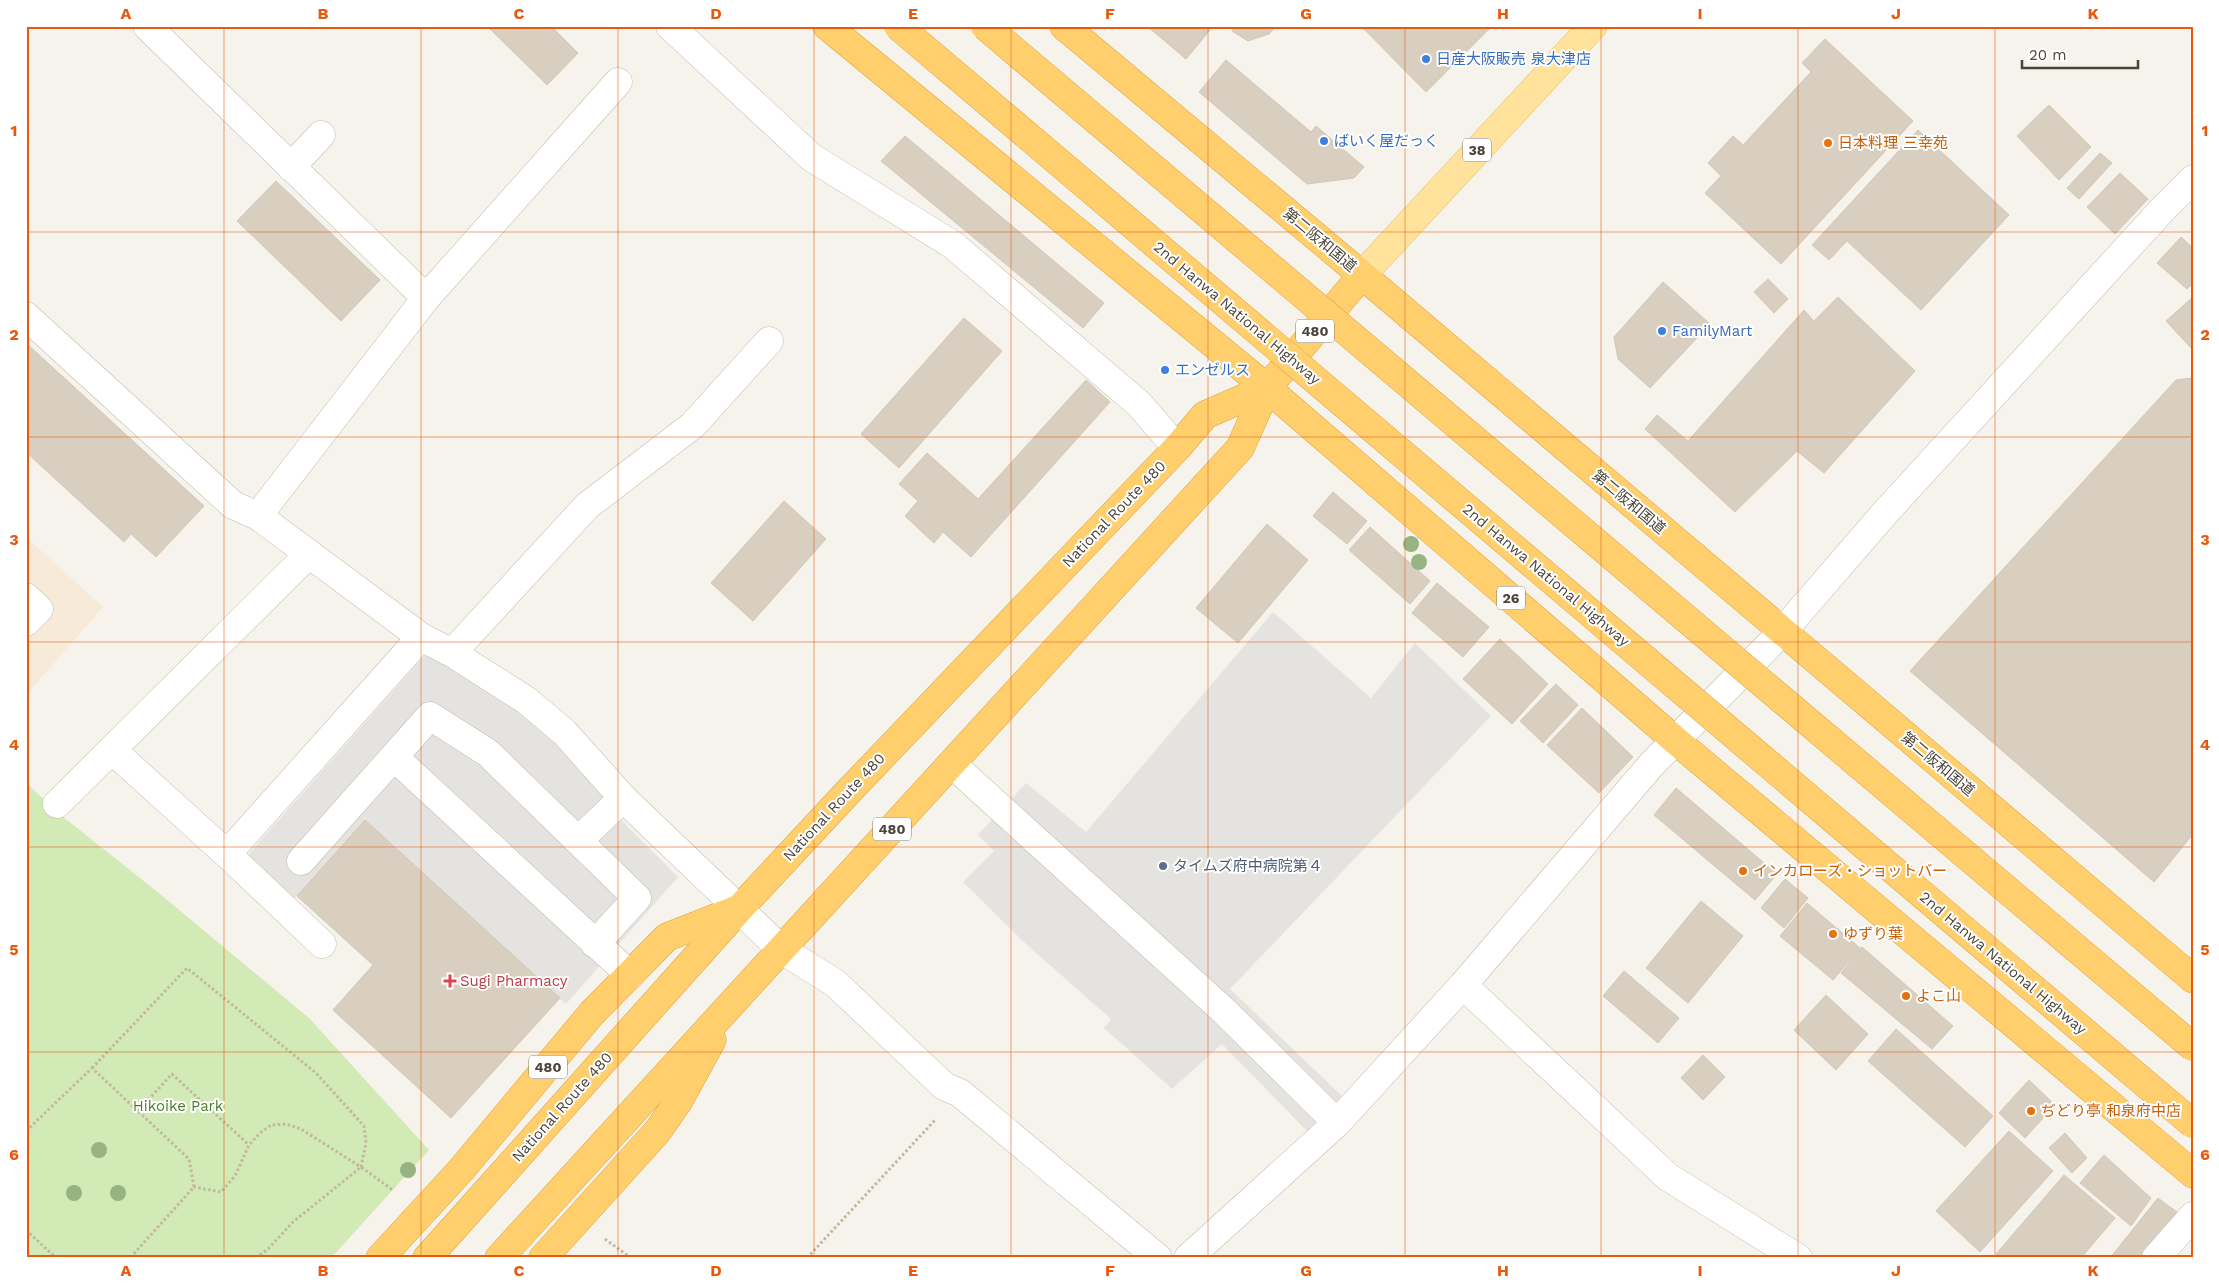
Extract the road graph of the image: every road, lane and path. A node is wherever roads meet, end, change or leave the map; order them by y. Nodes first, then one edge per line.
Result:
1 (147, 26) edge
2 (670, 26) edge
3 (827, 26) edge
4 (898, 26) edge
5 (985, 26) edge
6 (1064, 26) edge
7 (1593, 26) edge
8 (618, 82) dead end
9 (321, 135) dead end
10 (292, 167) junction
11 (2193, 179) edge
12 (1362, 275) junction
13 (426, 298) junction
14 (26, 316) edge
15 (769, 341) dead end
16 (1267, 388) junction
17 (1178, 448) junction
18 (258, 516) junction
19 (309, 554) junction
20 (26, 597) edge
21 (26, 622) edge
22 (1782, 632) junction
23 (421, 637) junction
24 (452, 654) junction
25 (1676, 740) junction
26 (112, 750) junction
27 (394, 757) junction
28 (952, 764) junction
29 (623, 798) junction
30 (57, 804) dead end
31 (579, 840) junction
32 (227, 854) junction
33 (301, 861) dead end
34 (740, 908) junction
35 (322, 944) dead end
36 (595, 944) junction
37 (782, 950) junction
38 (630, 975) junction
39 (2193, 979) edge
40 (1463, 985) junction
41 (732, 1004) junction
42 (2193, 1047) edge
43 (92, 1068) junction
44 (960, 1093) junction
45 (138, 1111) junction
46 (1337, 1123) junction
47 (2193, 1124) edge
48 (26, 1131) edge
49 (249, 1144) junction
50 (361, 1167) junction
51 (2193, 1174) edge
52 (194, 1187) junction
53 (396, 1193) dead end
54 (2193, 1216) edge
55 (26, 1230) edge
56 (602, 1237) dead end
57 (56, 1258) edge
58 (130, 1258) edge
59 (256, 1258) edge
60 (380, 1258) edge
61 (426, 1258) edge
62 (499, 1258) edge
63 (543, 1258) edge
64 (631, 1258) edge
65 (807, 1258) edge
66 (1158, 1258) edge
67 (1188, 1258) edge
68 (1798, 1258) edge
69 (2156, 1258) edge

1 - 10 street
2 - 17 street
3 - 16 highway, 26
4 - 47 highway, 2nd Hanwa National Highway / 26, bridge
5 - 42 highway, bridge
6 - 12 highway, 第二阪和国道
7 - 12 main road, 38
8 - 13 street
9 - 10 street
10 - 13 street
11 - 22 street
12 - 16 highway, National Route 480 / 480
12 - 22 highway, 第二阪和国道
13 - 18 street
14 - 18 street
15 - 24 street
16 - 17 highway, National Route 480 / 480
16 - 25 highway, 26
16 - 28 highway, National Route 480 / 480
17 - 34 highway, National Route 480 / 480
18 - 19 street
19 - 23 street
19 - 26 street
20 - 21 street
22 - 25 street
22 - 39 highway, 第二阪和国道
23 - 24 street
23 - 32 street
24 - 29 street
25 - 40 street
25 - 51 highway, 26
26 - 30 street
26 - 32 street
27 - 31 street
27 - 33 street
27 - 36 street
28 - 37 highway, National Route 480 / 480
28 - 46 street
29 - 31 street
29 - 34 street
31 - 36 street
32 - 35 street
34 - 37 street
34 - 38 highway, 480
34 - 61 highway, National Route 480 / 480
36 - 38 street
37 - 41 highway, National Route 480 / 480
37 - 44 street
38 - 60 highway, 480
40 - 46 street
40 - 68 street
41 - 62 highway, National Route 480 / 480
41 - 63 highway, 480
43 - 45 path
43 - 48 path
43 - 50 path
44 - 65 path
44 - 66 street
45 - 49 path
45 - 52 path
46 - 67 street
49 - 50 path
49 - 52 path
50 - 53 path
50 - 59 path
52 - 58 path
54 - 69 street
55 - 57 path
56 - 64 path

